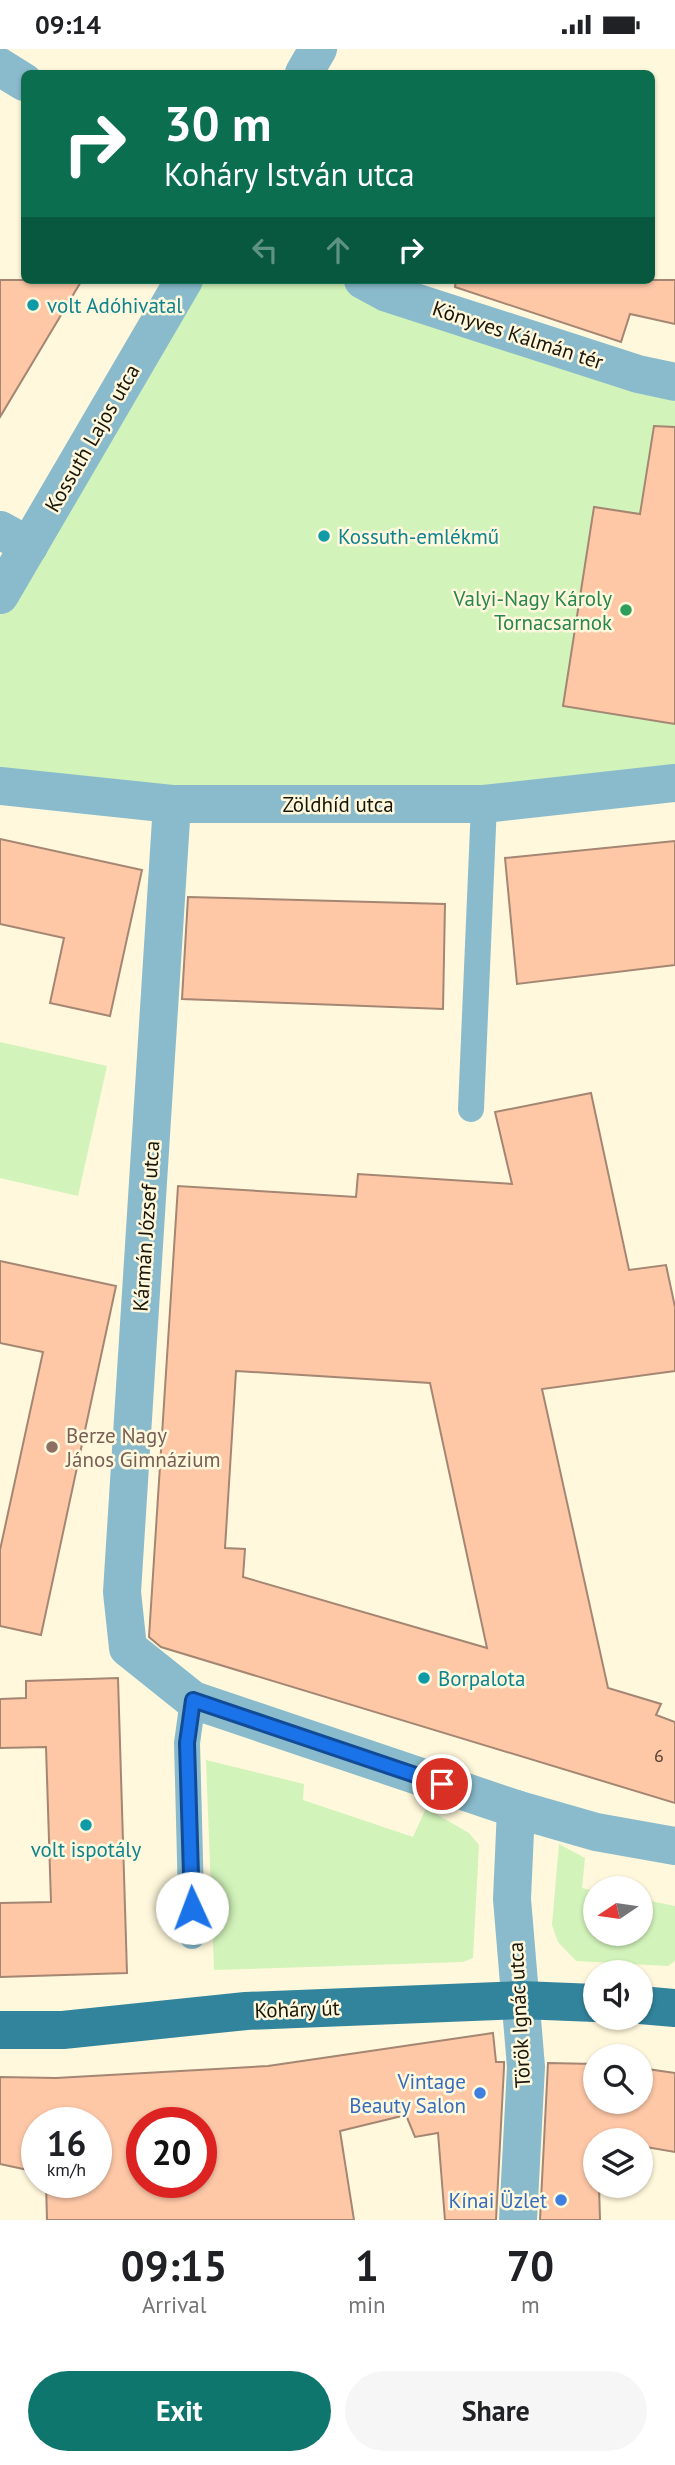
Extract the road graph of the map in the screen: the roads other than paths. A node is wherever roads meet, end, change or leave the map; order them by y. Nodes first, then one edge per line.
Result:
1 (318, 49) edge
2 (0, 67) edge
3 (306, 70) edge
4 (21, 80) edge
5 (181, 284) edge
6 (372, 284) edge
7 (675, 382) edge
8 (14, 538) edge
9 (0, 595) edge
10 (675, 783) edge
11 (0, 786) edge
12 (172, 804) junction
13 (484, 804) junction
14 (471, 1109) dead end
15 (193, 1700) junction
16 (516, 1809) junction
17 (675, 1846) edge
18 (192, 1936) dead end
19 (521, 2000) junction
20 (583, 2003) edge
21 (653, 2006) edge
22 (675, 2008) edge
23 (0, 2030) edge
24 (518, 2220) edge

1 - 3 street
2 - 4 street
5 - 8 street, Kossuth Lajos utca
6 - 7 street, Könyves Kálmán tér
8 - 9 street, Kossuth Lajos utca
10 - 13 street, Zöldhíd utca
11 - 12 street, Zöldhíd utca
12 - 13 street, Zöldhíd utca
12 - 15 street, Kármán József utca
13 - 14 lane
15 - 16 street
15 - 18 lane
16 - 17 street
16 - 19 street, Török Ignác utca
19 - 20 main road, Koháry út
19 - 23 main road, Koháry út
19 - 24 street, Török Ignác utca
21 - 22 main road

